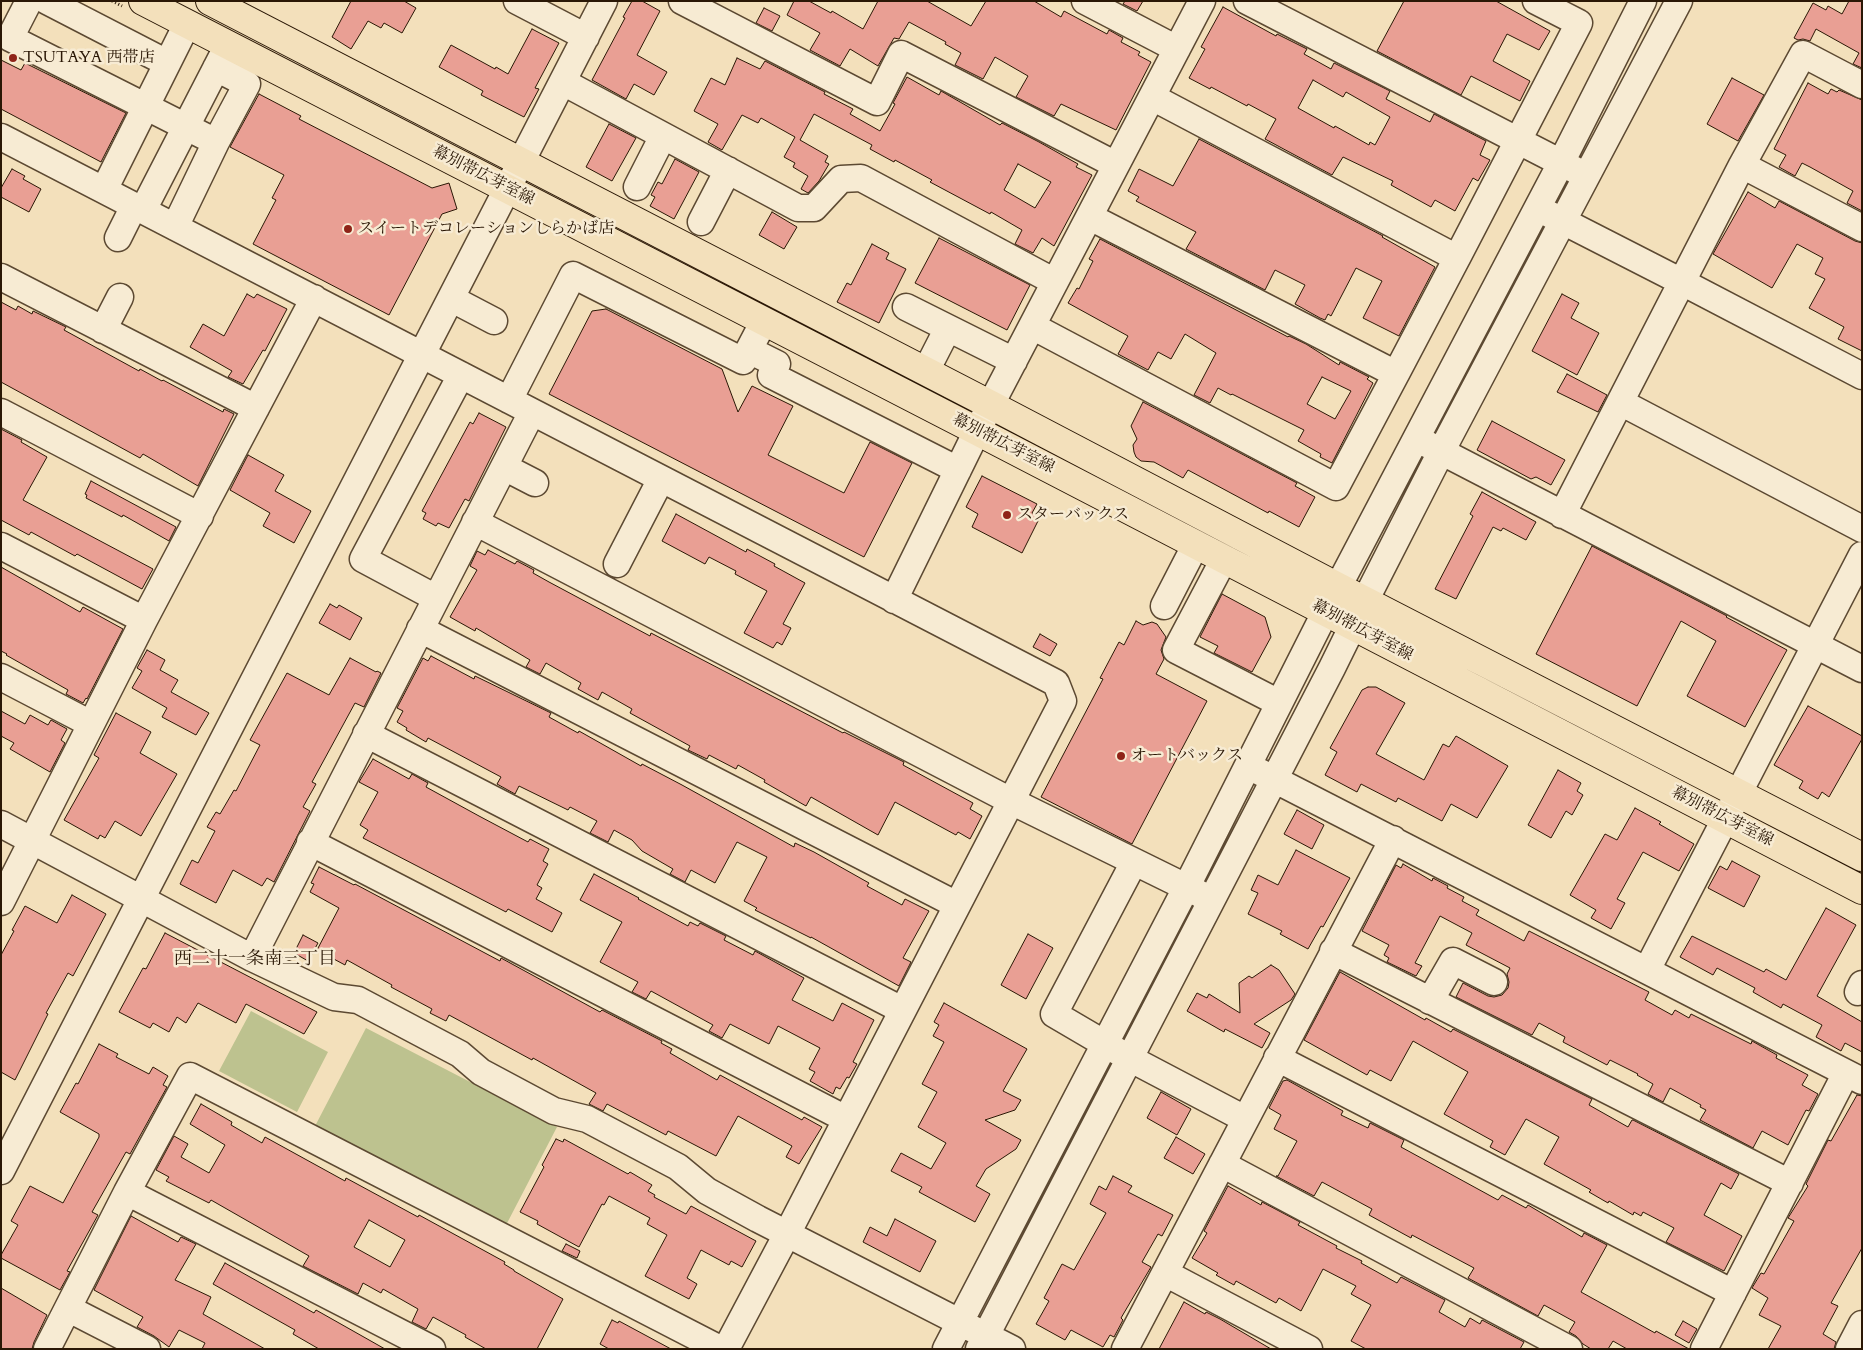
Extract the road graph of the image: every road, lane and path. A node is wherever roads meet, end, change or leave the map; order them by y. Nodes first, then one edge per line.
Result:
1 (29, 1) edge
2 (47, 1) edge
3 (143, 1) edge
4 (210, 1) edge
5 (517, 1) edge
6 (604, 1) edge
7 (682, 1) edge
8 (1085, 1) edge
9 (1202, 1) edge
10 (1246, 1) edge
11 (1536, 1) edge
12 (1643, 1) edge
13 (1679, 1) edge
14 (187, 24) junction
15 (586, 37) junction
16 (1178, 49) junction
17 (222, 56) junction
18 (167, 63) junction
19 (563, 82) junction
20 (1862, 86) edge
21 (1152, 97) junction
22 (145, 107) junction
23 (186, 127) junction
24 (663, 136) junction
25 (1, 137) edge
26 (1518, 141) junction
27 (216, 142) junction
28 (522, 162) junction
29 (1561, 163) junction
30 (1116, 165) junction
31 (1742, 165) junction
32 (728, 170) junction
33 (1587, 176) junction
34 (636, 187) dead end
35 (508, 189) junction
36 (104, 190) junction
37 (138, 208) junction
38 (1538, 208) junction
39 (1090, 216) junction
40 (701, 222) dead end
41 (1564, 222) junction
42 (175, 226) junction
43 (1862, 228) edge
44 (118, 238) dead end
45 (1457, 258) junction
46 (1, 277) edge
47 (1055, 282) junction
48 (1682, 282) junction
49 (120, 297) dead end
50 (314, 298) junction
51 (452, 299) junction
52 (906, 307) dead end
53 (494, 321) dead end
54 (764, 321) junction
55 (1032, 326) junction
56 (948, 328) junction
57 (104, 330) junction
58 (749, 350) junction
59 (423, 355) junction
60 (1014, 360) junction
61 (926, 372) junction
62 (1396, 374) junction
63 (461, 375) junction
64 (1862, 376) edge
65 (509, 400) junction
66 (1620, 402) junction
67 (991, 405) junction
68 (256, 408) junction
69 (1, 412) edge
70 (532, 412) junction
71 (977, 431) junction
72 (1416, 438) junction
73 (1441, 452) junction
74 (370, 459) junction
75 (504, 467) junction
76 (958, 470) junction
77 (406, 479) junction
78 (661, 479) junction
79 (535, 483) dead end
80 (1562, 514) junction
81 (200, 516) junction
82 (475, 522) junction
83 (1862, 529) edge
84 (1196, 544) junction
85 (1, 546) edge
86 (1862, 556) edge
87 (1224, 559) junction
88 (617, 564) dead end
89 (1338, 587) junction
90 (436, 598) junction
91 (894, 600) junction
92 (1364, 600) junction
93 (1164, 606) dead end
94 (1325, 612) junction
95 (144, 620) junction
96 (1352, 627) junction
97 (420, 629) junction
98 (1815, 644) junction
99 (1862, 669) edge
100 (1, 677) edge
101 (1278, 704) junction
102 (92, 724) junction
103 (366, 734) junction
104 (1246, 765) junction
105 (1274, 779) junction
106 (1737, 793) junction
107 (1011, 801) junction
108 (1725, 819) junction
109 (1, 824) edge
110 (1393, 839) junction
111 (32, 841) junction
112 (310, 842) junction
113 (1862, 857) edge
114 (1134, 862) junction
115 (1186, 888) junction
116 (1862, 890) edge
117 (142, 899) junction
118 (1212, 899) junction
119 (1, 902) edge
120 (957, 905) junction
121 (1333, 951) junction
122 (252, 958) junction
123 (1647, 970) junction
124 (1494, 982) dead end
125 (1430, 1001) junction
126 (902, 1010) junction
127 (1104, 1044) junction
128 (1129, 1058) junction
129 (1277, 1058) junction
130 (1854, 1077) edge
131 (1245, 1118) junction
132 (846, 1119) junction
133 (1222, 1164) junction
134 (1, 1171) edge
135 (1790, 1183) junction
136 (128, 1192) junction
137 (787, 1234) junction
138 (1165, 1273) junction
139 (1733, 1293) junction
140 (69, 1309) junction
141 (960, 1322) junction
142 (1862, 1324) edge
143 (982, 1342) edge
144 (47, 1349) edge
145 (147, 1349) edge
146 (432, 1349) edge
147 (720, 1349) edge
148 (726, 1349) edge
149 (946, 1349) edge
150 (1012, 1349) edge
151 (1125, 1349) edge
152 (1309, 1349) edge
153 (1568, 1349) edge
154 (1704, 1349) edge
155 (1849, 1349) edge

1 - 22 street
2 - 18 street
3 - 14 main road, 幕別帯広芽室線
4 - 28 main road, 幕別帯広芽室線
5 - 15 street
6 - 15 street
7 - 30 street
8 - 16 street
9 - 16 street
10 - 26 street
11 - 26 street
12 - 29 street
13 - 33 street
14 - 17 main road, 幕別帯広芽室線
14 - 18 street
15 - 19 street
16 - 21 street
17 - 23 street
17 - 27 street
17 - 35 main road, 幕別帯広芽室線
18 - 22 street
19 - 24 street
19 - 28 street
20 - 31 street
21 - 30 street
21 - 45 street
22 - 23 street
22 - 36 street
23 - 27 street
23 - 37 street
24 - 32 street
24 - 34 street
25 - 36 street
26 - 29 street
26 - 45 street
27 - 42 street
28 - 35 street
28 - 61 main road, 幕別帯広芽室線
29 - 33 street
29 - 38 street
30 - 39 street
31 - 43 street
31 - 48 street
32 - 40 street
32 - 47 street
33 - 41 street
35 - 51 street
35 - 54 main road, 幕別帯広芽室線
36 - 37 street
37 - 42 street
37 - 44 street
38 - 41 street
38 - 72 street
39 - 47 street
39 - 62 street
41 - 48 street
41 - 73 street
42 - 50 street
45 - 62 street
46 - 57 street
47 - 55 street
48 - 64 street
48 - 66 street
49 - 57 street
50 - 59 street
50 - 68 street
51 - 53 street
51 - 59 street
52 - 56 street
54 - 58 street
54 - 71 main road, 幕別帯広芽室線
55 - 60 street
55 - 62 street
56 - 60 street
56 - 61 street
57 - 68 street
58 - 65 street
58 - 76 street
59 - 63 street
59 - 74 street
60 - 67 street
61 - 67 main road, 幕別帯広芽室線
63 - 65 street
63 - 77 street
65 - 70 street
66 - 80 street
66 - 83 street
67 - 71 street
67 - 89 main road, 幕別帯広芽室線
68 - 81 street
69 - 81 street
70 - 75 street
70 - 78 street
71 - 76 street
71 - 84 main road, 幕別帯広芽室線
72 - 73 street
72 - 89 street
73 - 80 street
73 - 92 street
74 - 77 street
74 - 117 street
75 - 79 street
75 - 82 street
76 - 91 street
77 - 90 street
78 - 88 street
78 - 91 street
80 - 98 street
81 - 95 street
82 - 90 street
82 - 107 street
84 - 87 main road, 幕別帯広芽室線
84 - 93 street
85 - 95 street
86 - 98 street
87 - 94 main road, 幕別帯広芽室線
87 - 101 street
89 - 92 main road, 幕別帯広芽室線
89 - 94 street
90 - 97 street
91 - 107 street
92 - 96 street
92 - 106 main road, 幕別帯広芽室線
94 - 96 main road, 幕別帯広芽室線
94 - 101 street
95 - 102 street
96 - 105 street
96 - 108 main road, 幕別帯広芽室線
97 - 103 street
97 - 120 street
98 - 99 street
98 - 106 street
100 - 102 street
101 - 104 street
102 - 111 street
103 - 112 street
103 - 126 street
104 - 105 street
104 - 115 street
105 - 110 street
105 - 118 street
106 - 108 street
106 - 113 main road, 幕別帯広芽室線
107 - 114 street
107 - 120 street
108 - 116 main road, 幕別帯広芽室線
108 - 123 street
109 - 111 street
110 - 121 street
110 - 123 street
111 - 117 street
111 - 119 street
112 - 122 street
112 - 132 street
114 - 115 street
114 - 127 street
115 - 118 street
115 - 127 street
117 - 122 street
117 - 134 street
118 - 128 street
120 - 126 street
121 - 125 street
121 - 129 street
122 - 137 street
123 - 130 street
124 - 125 street
125 - 135 street
126 - 132 street
127 - 128 street
127 - 141 street
128 - 131 street
128 - 143 street
129 - 131 street
129 - 139 street
130 - 135 street
131 - 133 street
132 - 137 street
133 - 138 street
133 - 153 street
135 - 139 street
136 - 140 street
136 - 146 street
136 - 147 street
137 - 141 street
137 - 148 street
138 - 151 street
138 - 152 street
139 - 154 street
140 - 144 street
140 - 145 street
141 - 143 street
141 - 149 street
142 - 155 street
143 - 150 street

